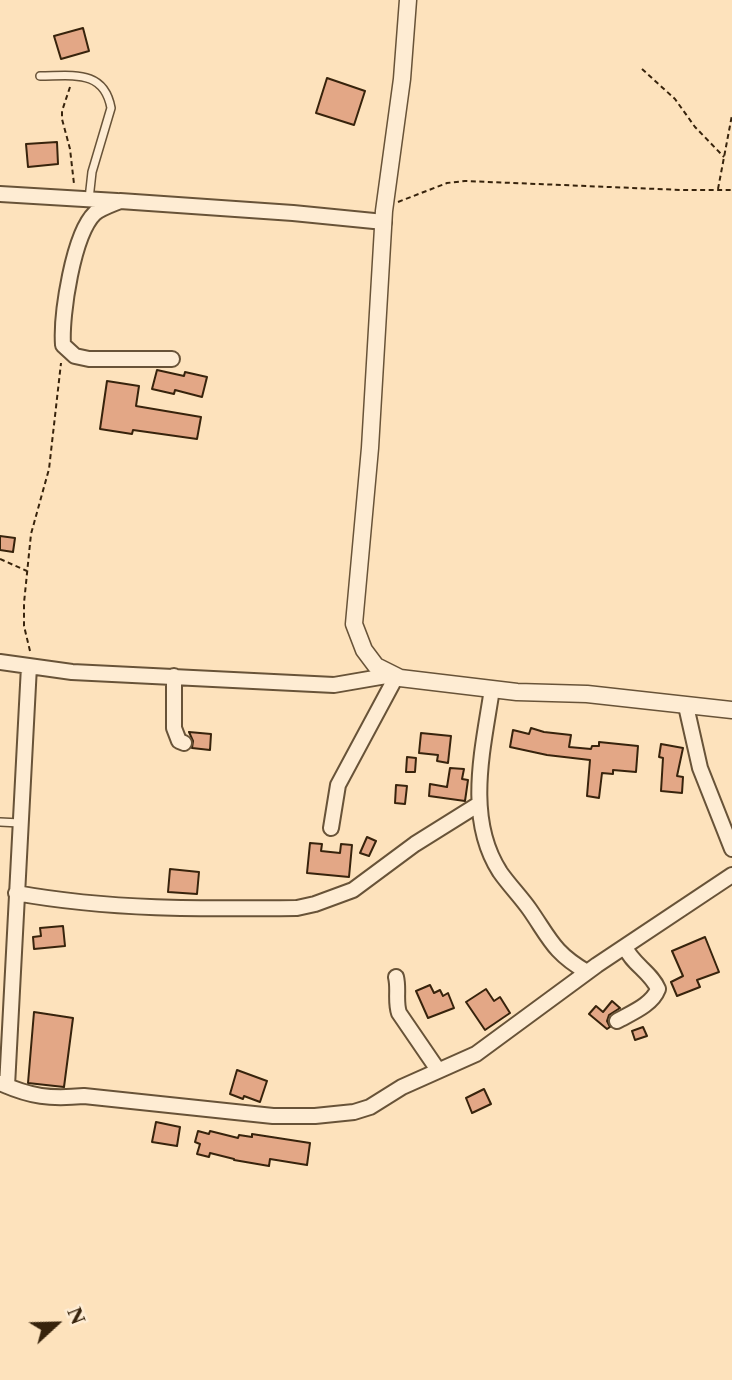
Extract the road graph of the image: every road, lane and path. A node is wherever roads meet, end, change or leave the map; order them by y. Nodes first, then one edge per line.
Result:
1 (408, 0) edge
2 (642, 69) dead end
3 (40, 76) dead end
4 (74, 76) junction
5 (732, 115) edge
6 (724, 157) junction
7 (718, 190) junction
8 (732, 190) edge
9 (0, 194) edge
10 (82, 199) junction
11 (120, 201) junction
12 (384, 215) junction
13 (63, 345) junction
14 (172, 359) dead end
15 (0, 559) edge
16 (28, 572) junction
17 (0, 662) edge
18 (32, 667) junction
19 (174, 676) junction
20 (394, 676) junction
21 (492, 689) junction
22 (686, 706) junction
23 (732, 710) edge
24 (184, 743) dead end
25 (479, 804) junction
26 (0, 822) edge
27 (20, 823) junction
28 (331, 828) dead end
29 (728, 830) edge
30 (732, 849) edge
31 (732, 875) edge
32 (16, 893) junction
33 (625, 947) junction
34 (587, 972) junction
35 (396, 977) dead end
36 (617, 1021) dead end
37 (438, 1070) junction
38 (3, 1085) edge

1 - 12 street
2 - 6 path
3 - 4 lane
4 - 10 path
4 - 10 lane
5 - 6 path
6 - 7 path
7 - 8 path
7 - 12 path
9 - 10 street
10 - 11 street
11 - 12 street
11 - 13 street
12 - 20 street
13 - 14 street
13 - 16 path
15 - 16 path
16 - 18 path
17 - 18 street
18 - 19 street
18 - 27 street
19 - 20 street
19 - 24 street
20 - 21 street
20 - 28 street
21 - 22 street
21 - 25 street
22 - 23 street
22 - 29 street
25 - 32 street
25 - 34 street
26 - 27 lane
27 - 32 street
29 - 30 street
31 - 33 street
32 - 38 street
33 - 34 street
33 - 36 street
34 - 37 street
35 - 37 street
37 - 38 street

